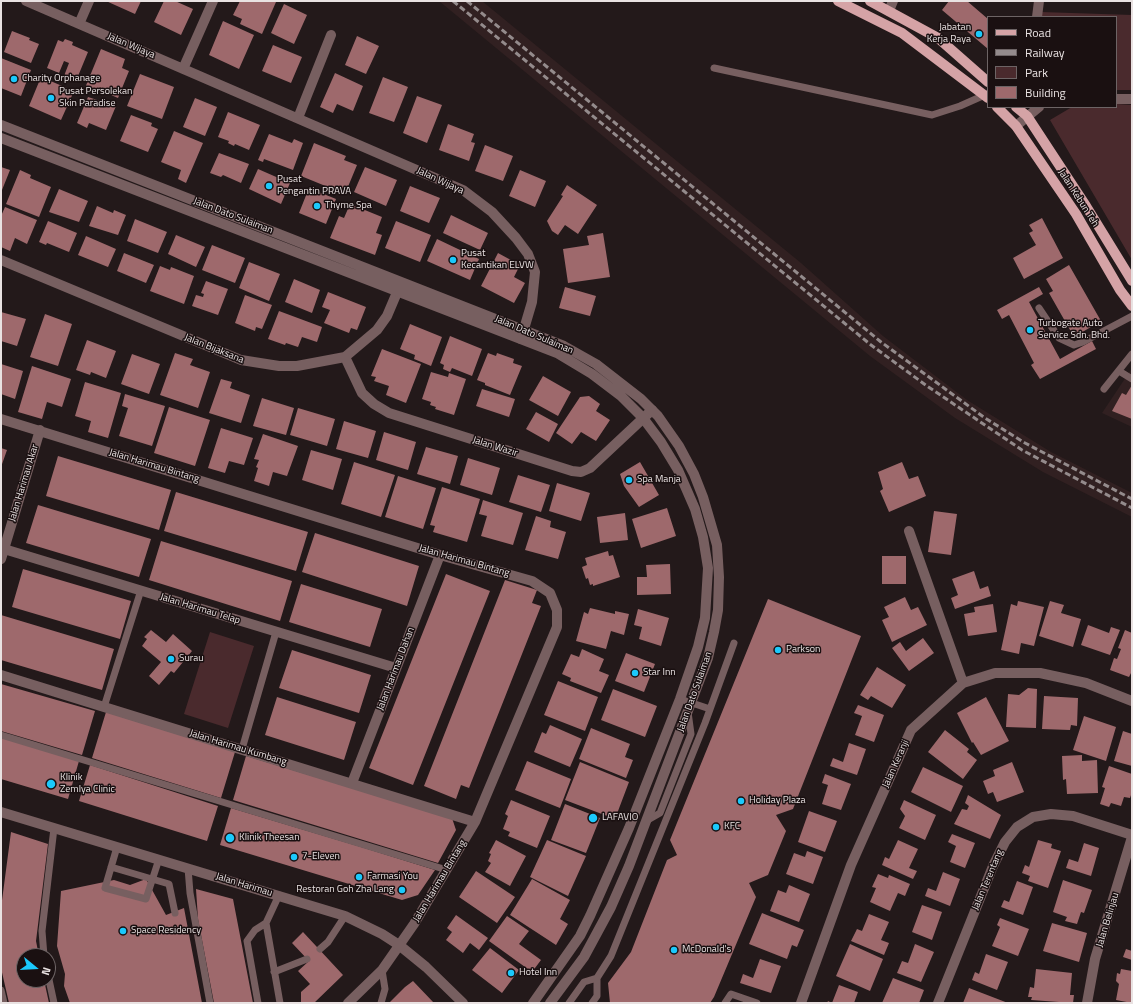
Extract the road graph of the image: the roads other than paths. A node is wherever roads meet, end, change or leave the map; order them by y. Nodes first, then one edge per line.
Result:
1 (26, 1) edge
2 (89, 1) edge
3 (213, 1) edge
4 (838, 1) edge
5 (870, 1) edge
6 (1038, 1) edge
7 (891, 6) edge
8 (1037, 16) edge
9 (79, 24) junction
10 (331, 35) dead end
11 (714, 68) dead end
12 (183, 69) junction
13 (987, 81) edge
14 (987, 96) edge
15 (1117, 99) edge
16 (1132, 99) edge
17 (998, 108) edge
18 (1017, 108) edge
19 (1038, 108) edge
20 (1027, 116) junction
21 (298, 118) junction
22 (1, 125) edge
23 (1016, 126) junction
24 (1, 138) edge
25 (1, 260) edge
26 (1132, 281) edge
27 (402, 282) junction
28 (398, 291) junction
29 (1132, 306) edge
30 (1039, 308) dead end
31 (1132, 316) edge
32 (523, 334) junction
33 (1132, 354) edge
34 (345, 356) junction
35 (1119, 371) junction
36 (1132, 379) edge
37 (1104, 389) dead end
38 (652, 410) junction
39 (643, 418) junction
40 (1, 419) edge
41 (40, 430) junction
42 (909, 531) dead end
43 (4, 549) junction
44 (440, 555) junction
45 (1, 559) edge
46 (141, 590) junction
47 (276, 632) junction
48 (734, 643) dead end
49 (396, 668) junction
50 (1, 675) edge
51 (963, 683) junction
52 (680, 699) junction
53 (1132, 701) edge
54 (104, 706) junction
55 (690, 707) junction
56 (710, 709) junction
57 (1, 735) edge
58 (242, 749) junction
59 (352, 783) junction
60 (1, 812) edge
61 (475, 822) junction
62 (54, 828) junction
63 (1132, 836) edge
64 (117, 847) junction
65 (159, 859) junction
66 (111, 867) junction
67 (188, 868) junction
68 (447, 870) junction
69 (152, 879) junction
70 (279, 895) junction
71 (175, 913) dead end
72 (345, 916) junction
73 (266, 924) junction
74 (399, 945) junction
75 (43, 948) edge
76 (320, 949) dead end
77 (307, 959) dead end
78 (382, 970) junction
79 (274, 972) junction
80 (597, 978) junction
81 (51, 988) edge
82 (1, 990) edge
83 (457, 1001) edge
84 (4, 1003) edge
85 (54, 1003) edge
86 (210, 1003) edge
87 (258, 1003) edge
88 (280, 1003) edge
89 (348, 1003) edge
90 (381, 1003) edge
91 (533, 1003) edge
92 (550, 1003) edge
93 (569, 1003) edge
94 (592, 1003) edge
95 (725, 1003) edge
96 (757, 1003) edge
97 (801, 1003) edge
98 (938, 1003) edge
99 (1087, 1003) edge

1 - 9 street, Jalan Wijaya
2 - 9 street
3 - 12 street
4 - 14 main road
5 - 7 main road
6 - 8 street
7 - 13 main road
9 - 12 street, Jalan Wijaya
10 - 21 street
11 - 14 lane
12 - 21 street, Jalan Wijaya
15 - 16 street
17 - 23 main road, Jalan Kebun Teh
18 - 20 main road, Jalan Kebun Teh
19 - 20 street
20 - 23 street
20 - 26 main road, Jalan Kebun Teh
21 - 32 street, Jalan Wijaya
22 - 27 street, Jalan Dato Sulaiman
23 - 29 main road, Jalan Kebun Teh
24 - 28 street, Jalan Dato Sulaiman
25 - 34 street, Jalan Bijaksana
27 - 28 street, Jalan Bijaksana
27 - 32 street, Jalan Dato Sulaiman
28 - 32 street, Jalan Dato Sulaiman
28 - 34 street, Jalan Bijaksana
30 - 31 lane
32 - 38 street, Jalan Dato Sulaiman
32 - 39 street, Jalan Dato Sulaiman
33 - 35 lane
34 - 39 street, Jalan Wazir
35 - 36 lane
35 - 37 lane
38 - 39 street, Jalan Wazir
38 - 55 street, Jalan Dato Sulaiman
39 - 52 street, Jalan Dato Sulaiman
40 - 41 street, Jalan Harimau Bintang
41 - 43 street, Jalan Harimau Akar
41 - 44 street, Jalan Harimau Bintang
42 - 51 street
43 - 45 street, Jalan Harimau Akar
43 - 46 street, Jalan Harimau Telap
44 - 49 street, Jalan Harimau Dahan
44 - 61 street, Jalan Harimau Bintang
46 - 47 street, Jalan Harimau Telap
46 - 54 lane
47 - 49 street, Jalan Harimau Telap
47 - 58 lane
48 - 56 lane
49 - 59 street, Jalan Harimau Dahan
50 - 54 street, Jalan Harimau Kumbang
51 - 53 street, Jalan Keranji
51 - 97 street, Jalan Keranji
52 - 55 lane
52 - 91 street, Jalan Dato Sulaiman
54 - 58 street, Jalan Harimau Kumbang
55 - 56 lane
55 - 92 street, Jalan Dato Sulaiman
56 - 80 lane
57 - 68 lane
58 - 59 street, Jalan Harimau Kumbang
59 - 61 street, Jalan Harimau Kumbang
60 - 62 street, Jalan Harimau
61 - 68 street, Jalan Harimau Bintang
62 - 64 street, Jalan Harimau
62 - 75 lane
63 - 98 street, Jalan Terentang
63 - 99 street, Jalan Belinjau
64 - 65 street, Jalan Harimau
64 - 66 lane
65 - 67 street, Jalan Harimau
65 - 69 lane
66 - 69 lane
66 - 69 lane
67 - 70 street, Jalan Harimau
67 - 86 lane
68 - 74 street, Jalan Harimau Bintang
69 - 71 lane
70 - 72 street, Jalan Harimau
70 - 73 lane
72 - 74 street, Jalan Harimau
72 - 76 lane
73 - 79 lane
73 - 87 lane
74 - 78 street, Jalan Harimau Bintang
74 - 83 street, Jalan Harimau
77 - 79 lane
78 - 89 street, Jalan Harimau Bintang
78 - 90 lane
79 - 88 lane
80 - 93 lane
80 - 94 lane
81 - 85 lane
82 - 84 lane
95 - 96 lane

